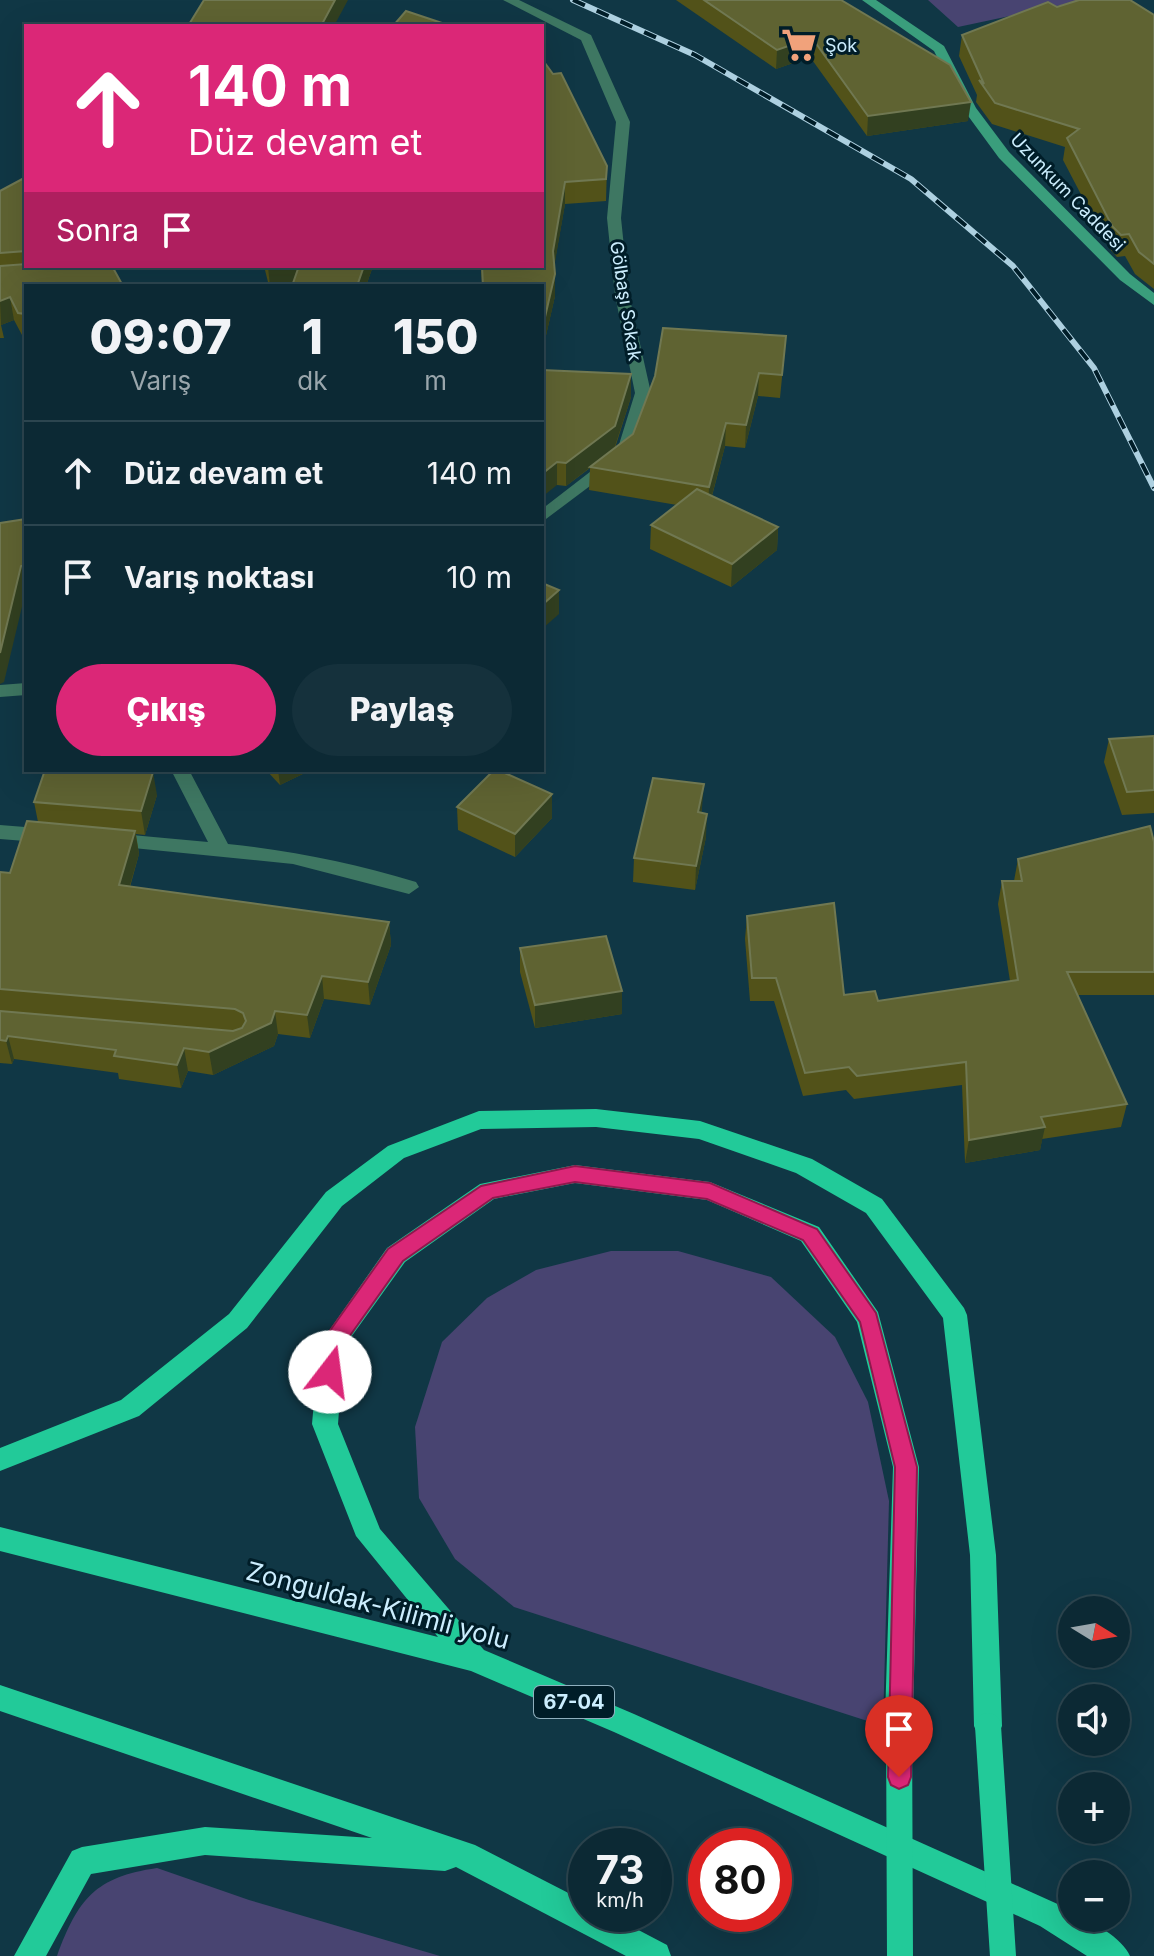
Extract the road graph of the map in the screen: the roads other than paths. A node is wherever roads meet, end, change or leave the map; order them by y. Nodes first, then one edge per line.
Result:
1 (509, 0) edge
2 (868, 0) edge
3 (1154, 301) edge
4 (544, 515) edge
5 (24, 689) edge
6 (0, 691) edge
7 (181, 772) edge
8 (0, 832) edge
9 (221, 849) junction
10 (409, 887) dead end
11 (0, 1460) edge
12 (0, 1539) edge
13 (474, 1659) junction
14 (0, 1698) edge
15 (475, 1859) junction
16 (29, 1956) edge
17 (656, 1956) edge
18 (900, 1956) edge
19 (1003, 1956) edge
20 (1115, 1956) edge

1 - 4 street, Gölbaşı Sokak
2 - 3 main road, Uzunkum Caddesi
5 - 6 street
7 - 9 street
8 - 9 street
9 - 10 street
11 - 19 highway, bridge
12 - 13 highway, Zonguldak-Kilimli yolu / 67-04
13 - 18 highway, bridge
13 - 20 highway, Zonguldak-Kilimli yolu / 67-04
14 - 15 highway
15 - 16 highway
15 - 17 highway

